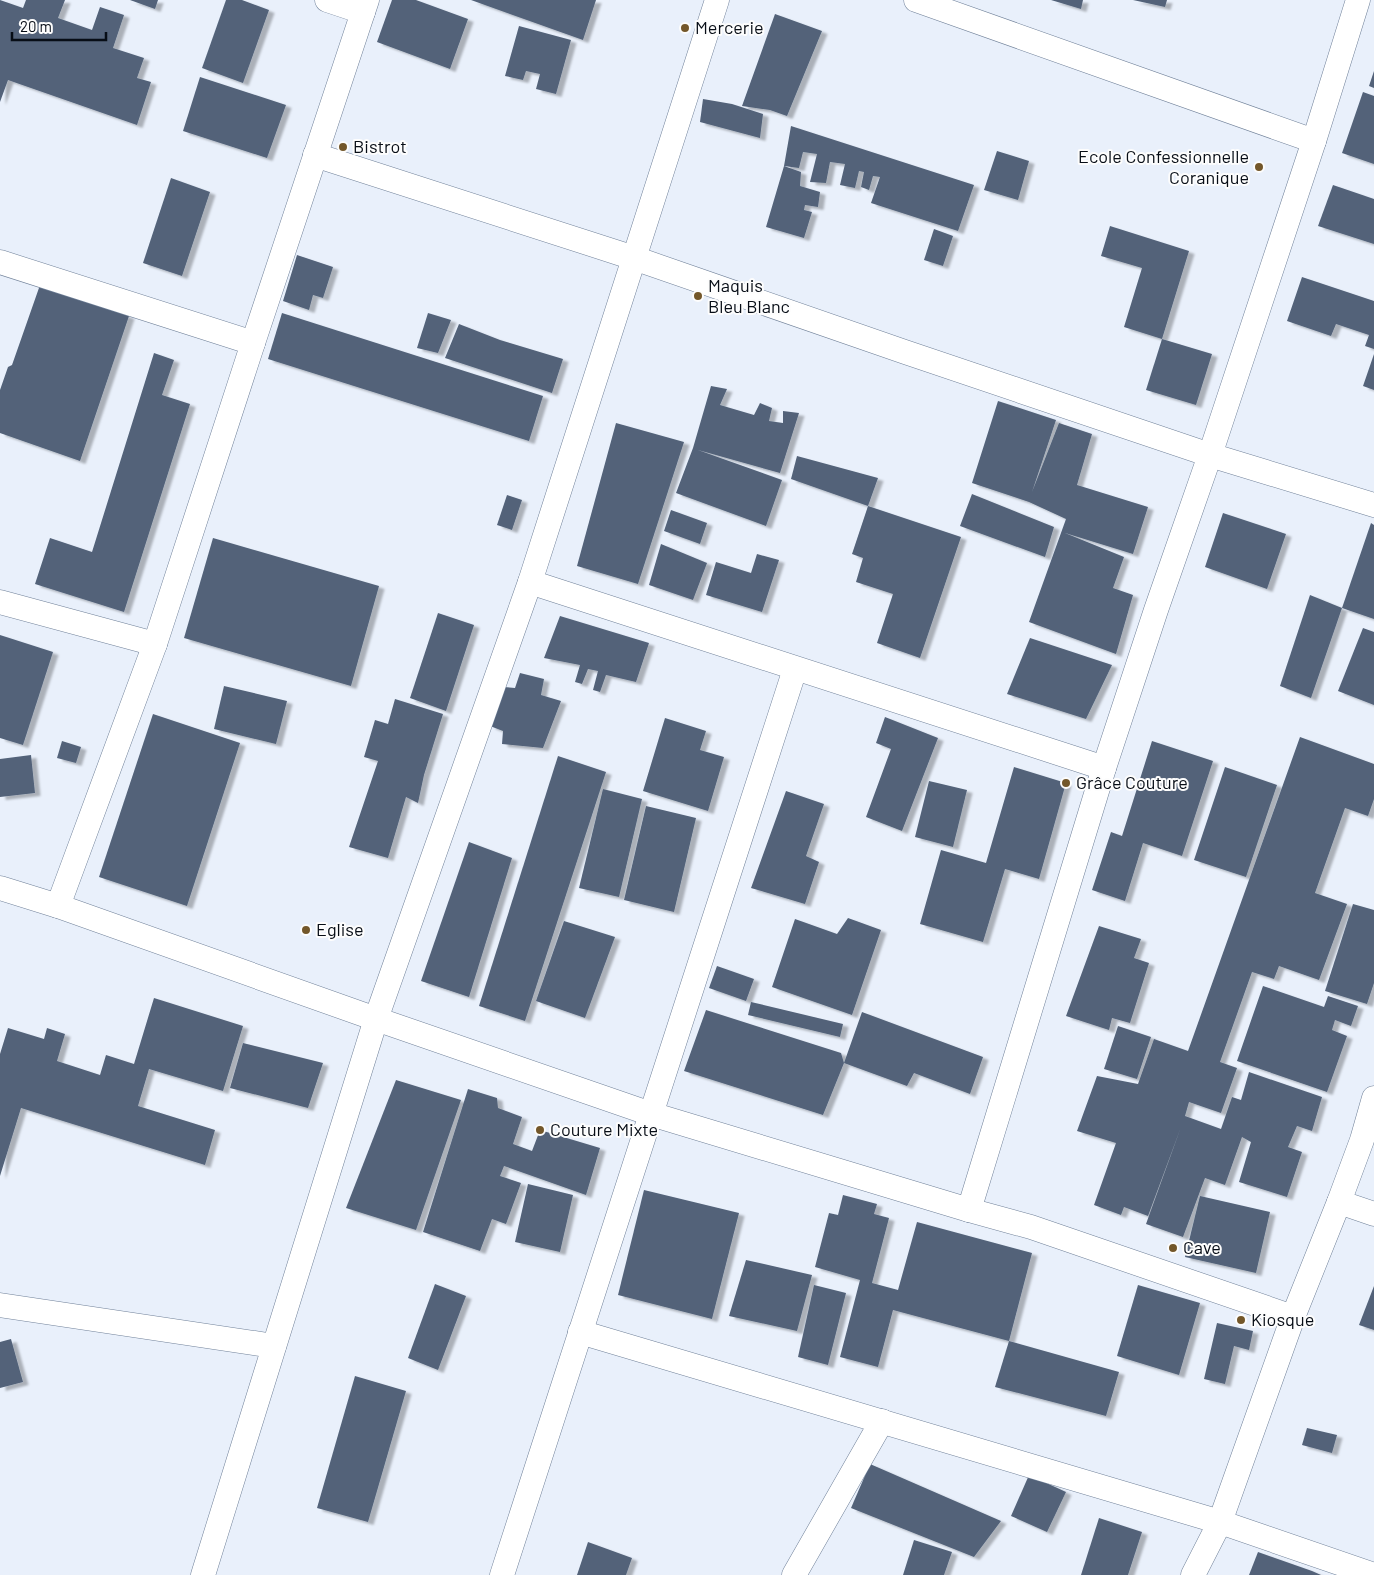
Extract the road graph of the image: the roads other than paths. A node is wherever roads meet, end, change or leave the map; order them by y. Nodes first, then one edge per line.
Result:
1 (327, 0) edge
2 (717, 0) edge
3 (916, 0) edge
4 (1358, 0) edge
5 (365, 6) edge
6 (1314, 141) junction
7 (315, 155) junction
8 (634, 258) junction
9 (0, 262) edge
10 (252, 343) junction
11 (1210, 455) junction
12 (1374, 505) edge
13 (530, 582) junction
14 (0, 602) edge
15 (155, 644) junction
16 (795, 669) junction
17 (1104, 768) junction
18 (0, 888) edge
19 (58, 906) junction
20 (376, 1019) junction
21 (1374, 1098) edge
22 (651, 1114) junction
23 (1339, 1202) junction
24 (969, 1210) junction
25 (1374, 1214) edge
26 (0, 1305) edge
27 (1293, 1316) junction
28 (580, 1332) junction
29 (274, 1346) junction
30 (882, 1422) junction
31 (1220, 1522) junction
32 (203, 1575) edge
33 (502, 1575) edge
34 (794, 1575) edge
35 (1193, 1575) edge
36 (1374, 1575) edge

1 - 5 street
2 - 8 street
3 - 6 street
4 - 6 street
5 - 7 street
6 - 11 street
7 - 8 street
7 - 10 street
8 - 11 street
8 - 13 street
9 - 10 street
10 - 15 street
11 - 12 street
11 - 17 street
13 - 16 street
13 - 20 street
14 - 15 street
15 - 19 street
16 - 17 street
16 - 22 street
17 - 24 street
18 - 19 street
19 - 20 street
20 - 22 street
20 - 29 street
21 - 23 street
22 - 24 street
22 - 28 street
23 - 25 street
23 - 27 street
24 - 27 street
26 - 29 street
27 - 31 street
28 - 30 street
28 - 33 street
29 - 32 street
30 - 31 street
30 - 34 street
31 - 35 street
31 - 36 street

